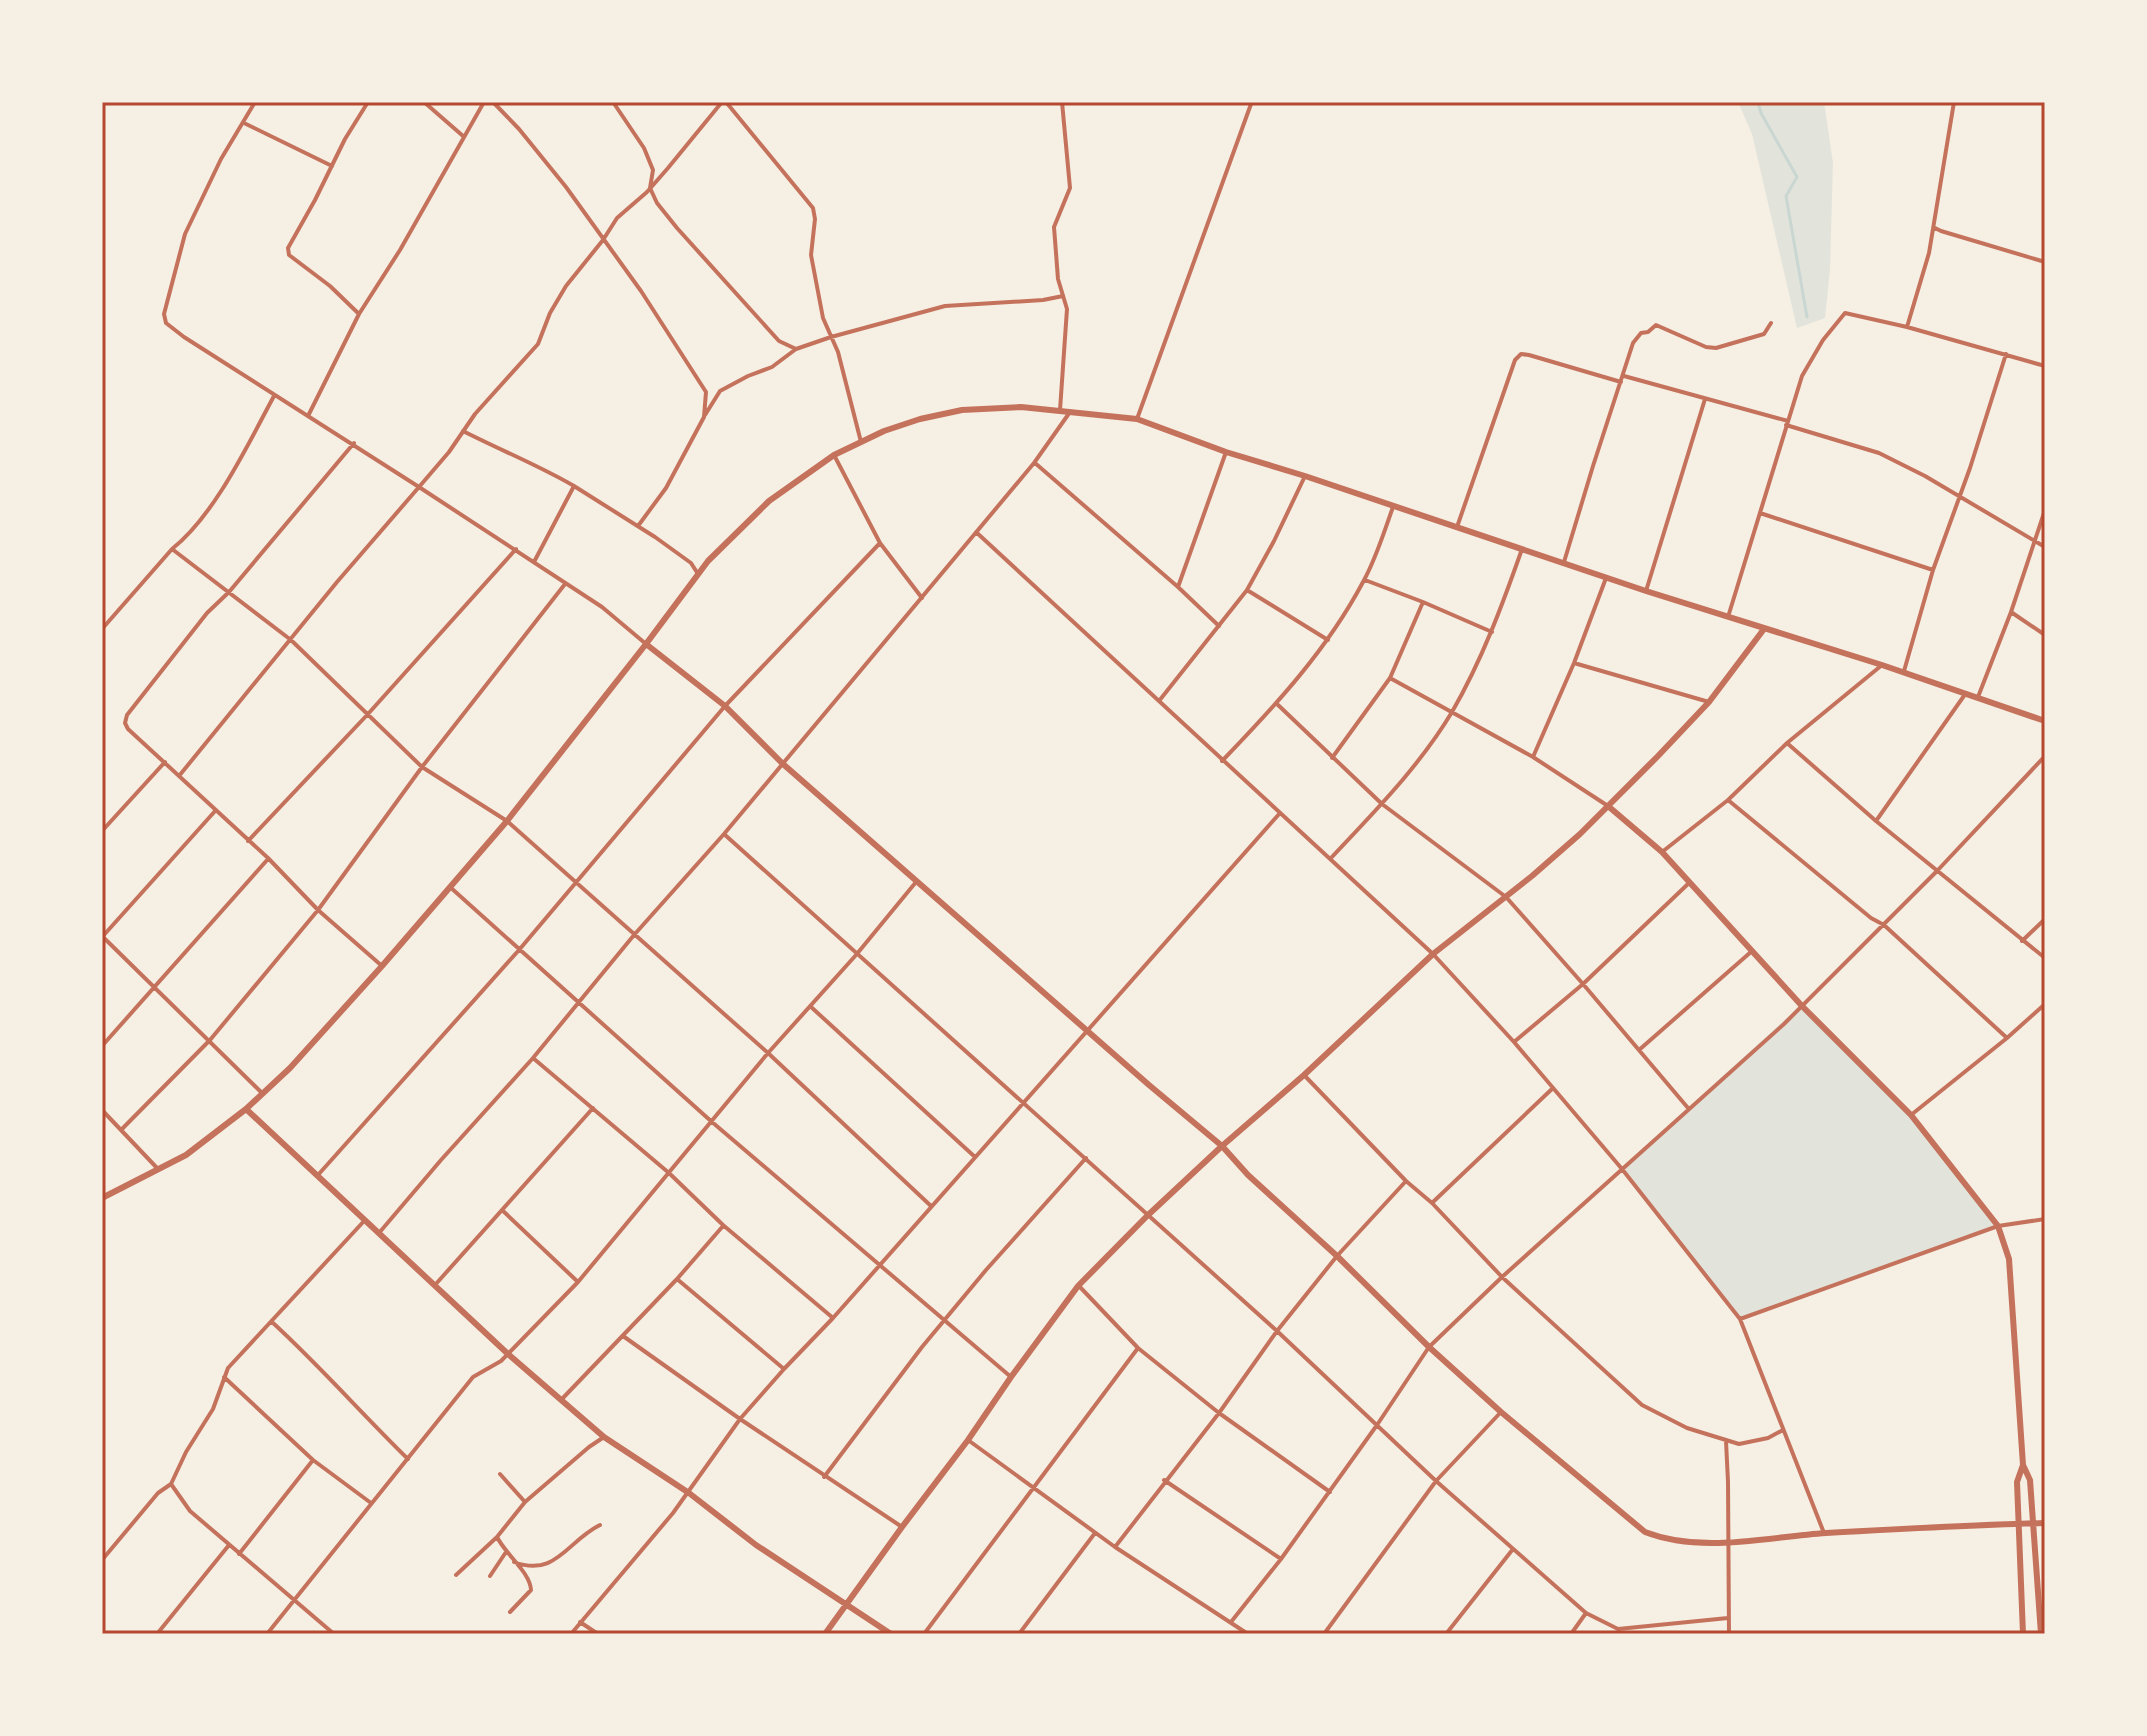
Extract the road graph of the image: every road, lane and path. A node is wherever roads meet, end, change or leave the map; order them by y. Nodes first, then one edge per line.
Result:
1 (255, 102) edge
2 (368, 102) edge
3 (424, 102) edge
4 (484, 102) edge
5 (493, 102) edge
6 (613, 102) edge
7 (724, 102) edge
8 (1062, 102) edge
9 (1954, 102) edge
10 (1251, 104) dead end
11 (243, 123) junction
12 (463, 136) junction
13 (332, 166) junction
14 (650, 188) junction
15 (1935, 228) junction
16 (603, 240) junction
17 (2045, 262) edge
18 (1063, 296) junction
19 (359, 314) junction
20 (1771, 323) dead end
21 (1907, 327) junction
22 (831, 337) junction
23 (796, 349) junction
24 (2006, 354) junction
25 (2045, 366) edge
26 (1622, 379) junction
27 (274, 396) junction
28 (1705, 399) junction
29 (1060, 410) junction
30 (1071, 412) junction
31 (308, 416) junction
32 (704, 417) junction
33 (1137, 419) junction
34 (1787, 423) junction
35 (463, 431) junction
36 (861, 442) junction
37 (354, 443) junction
38 (1226, 452) junction
39 (834, 455) junction
40 (1034, 463) junction
41 (1305, 476) junction
42 (574, 486) junction
43 (419, 487) junction
44 (1960, 498) junction
45 (1394, 506) junction
46 (2045, 510) edge
47 (1760, 513) junction
48 (638, 526) junction
49 (1457, 527) junction
50 (976, 532) junction
51 (2034, 541) junction
52 (880, 543) junction
53 (2045, 547) edge
54 (172, 549) junction
55 (516, 549) junction
56 (1522, 549) junction
57 (534, 562) junction
58 (1564, 562) junction
59 (1933, 570) junction
60 (698, 574) junction
61 (1606, 578) junction
62 (1365, 580) junction
63 (565, 584) junction
64 (1178, 587) junction
65 (1247, 590) junction
66 (1646, 591) junction
67 (229, 592) junction
68 (922, 598) junction
69 (1423, 602) junction
70 (2011, 612) junction
71 (1728, 617) junction
72 (1219, 626) junction
73 (102, 629) edge
74 (1764, 629) junction
75 (1493, 632) junction
76 (2045, 635) edge
77 (291, 640) junction
78 (1328, 640) junction
79 (646, 644) junction
80 (1574, 663) junction
81 (1882, 665) junction
82 (1904, 672) junction
83 (1390, 678) junction
84 (1966, 693) junction
85 (1978, 697) junction
86 (1159, 701) junction
87 (1709, 702) junction
88 (1277, 704) junction
89 (725, 706) junction
90 (1451, 713) junction
91 (368, 714) junction
92 (2045, 721) edge
93 (1787, 743) junction
94 (2045, 756) edge
95 (1533, 757) junction
96 (1332, 758) junction
97 (165, 761) junction
98 (1222, 761) junction
99 (783, 764) junction
100 (422, 767) junction
101 (179, 776) junction
102 (1728, 800) junction
103 (1382, 804) junction
104 (1608, 806) junction
105 (216, 810) junction
106 (1280, 813) junction
107 (507, 821) junction
108 (1876, 821) junction
109 (102, 831) edge
110 (724, 834) junction
111 (248, 841) junction
112 (1662, 852) junction
113 (268, 858) junction
114 (1331, 858) junction
115 (1937, 871) junction
116 (918, 881) junction
117 (1689, 883) junction
118 (575, 884) junction
119 (450, 887) junction
120 (1506, 897) junction
121 (318, 910) junction
122 (2045, 919) edge
123 (1884, 925) junction
124 (634, 935) junction
125 (102, 936) edge
126 (2022, 941) junction
127 (519, 950) junction
128 (1752, 951) junction
129 (1433, 954) junction
130 (856, 955) junction
131 (2045, 958) edge
132 (382, 966) junction
133 (1583, 984) junction
134 (155, 987) junction
135 (578, 1002) junction
136 (2045, 1004) edge
137 (810, 1006) junction
138 (1802, 1006) junction
139 (1088, 1030) junction
140 (2007, 1038) junction
141 (210, 1040) junction
142 (1514, 1042) junction
143 (102, 1046) edge
144 (1639, 1050) junction
145 (768, 1053) junction
146 (533, 1058) junction
147 (1304, 1075) junction
148 (1553, 1088) junction
149 (262, 1093) junction
150 (1024, 1103) junction
151 (593, 1108) junction
152 (1688, 1108) junction
153 (246, 1109) junction
154 (102, 1110) edge
155 (1911, 1115) junction
156 (712, 1122) junction
157 (121, 1130) junction
158 (1222, 1146) junction
159 (975, 1157) junction
160 (1086, 1158) junction
161 (1622, 1169) junction
162 (159, 1170) junction
163 (669, 1173) junction
164 (318, 1175) junction
165 (1406, 1181) junction
166 (102, 1198) edge
167 (1432, 1203) junction
168 (931, 1206) junction
169 (502, 1210) junction
170 (1147, 1216) junction
171 (2045, 1219) edge
172 (365, 1220) junction
173 (723, 1225) junction
174 (1998, 1226) junction
175 (379, 1233) junction
176 (1337, 1256) junction
177 (881, 1265) junction
178 (1502, 1277) junction
179 (677, 1279) junction
180 (578, 1282) junction
181 (434, 1286) junction
182 (1078, 1286) junction
183 (833, 1318) junction
184 (1740, 1319) junction
185 (272, 1321) junction
186 (944, 1321) junction
187 (1277, 1331) junction
188 (623, 1336) junction
189 (1429, 1347) junction
190 (1138, 1348) junction
191 (508, 1354) junction
192 (784, 1369) junction
193 (224, 1377) junction
194 (1011, 1377) junction
195 (561, 1400) junction
196 (1501, 1412) junction
197 (1219, 1413) junction
198 (740, 1419) junction
199 (1377, 1425) junction
200 (1783, 1430) junction
201 (604, 1437) junction
202 (968, 1440) junction
203 (1726, 1441) junction
204 (408, 1459) junction
205 (313, 1460) junction
206 (2023, 1465) junction
207 (500, 1474) dead end
208 (824, 1477) junction
209 (1164, 1480) junction
210 (1436, 1481) junction
211 (171, 1484) junction
212 (1033, 1488) junction
213 (1330, 1492) junction
214 (689, 1493) junction
215 (525, 1502) junction
216 (371, 1504) junction
217 (2033, 1523) junction
218 (2045, 1523) edge
219 (600, 1525) dead end
220 (2017, 1525) junction
221 (902, 1527) junction
222 (1095, 1533) junction
223 (1824, 1533) junction
224 (497, 1537) junction
225 (1728, 1543) junction
226 (229, 1545) junction
227 (1115, 1547) junction
228 (1513, 1549) junction
229 (506, 1552) junction
230 (239, 1554) junction
231 (1281, 1559) junction
232 (102, 1560) edge
233 (514, 1562) junction
234 (456, 1575) dead end
235 (490, 1576) dead end
236 (293, 1600) junction
237 (848, 1604) junction
238 (510, 1612) dead end
239 (1586, 1613) junction
240 (1728, 1618) junction
241 (580, 1622) junction
242 (1231, 1622) junction
243 (1618, 1632) edge
244 (157, 1634) edge
245 (267, 1634) edge
246 (334, 1634) edge
247 (571, 1634) edge
248 (598, 1634) edge
249 (825, 1634) edge
250 (891, 1634) edge
251 (924, 1634) edge
252 (1019, 1634) edge
253 (1248, 1634) edge
254 (1324, 1634) edge
255 (1446, 1634) edge
256 (1571, 1634) edge
257 (1729, 1634) edge
258 (2023, 1634) edge
259 (2041, 1634) edge

1 - 11 street
2 - 13 street
3 - 12 street
4 - 12 street
5 - 16 street
6 - 14 street
7 - 14 street
7 - 22 street
8 - 18 street
9 - 15 street
10 - 33 street
11 - 13 street
11 - 27 street
12 - 19 street
13 - 19 street
14 - 16 street
14 - 23 street
15 - 17 street
15 - 21 street
16 - 32 street
16 - 35 street
18 - 22 street
18 - 29 street
19 - 31 street
20 - 26 street
21 - 24 street
21 - 34 street
22 - 23 street
22 - 36 street
23 - 32 street
24 - 25 street
24 - 44 street
26 - 28 street
26 - 49 street
26 - 58 street
27 - 31 street
27 - 54 street
28 - 34 street
28 - 66 street
29 - 30 street
29 - 36 street
30 - 33 street
30 - 40 street
31 - 37 street
32 - 48 street
33 - 38 street
34 - 44 street
34 - 47 street
35 - 42 street
35 - 43 street
36 - 39 street
37 - 43 street
37 - 67 street
38 - 41 street
38 - 64 street
39 - 52 street
39 - 60 street
40 - 50 street
40 - 64 street
41 - 45 street
41 - 65 street
42 - 48 street
42 - 57 street
43 - 55 street
43 - 77 street
44 - 51 street
44 - 59 street
45 - 49 street
45 - 62 street
46 - 51 street
47 - 59 street
47 - 71 street
48 - 60 street
49 - 56 street
50 - 68 street
50 - 86 street
51 - 53 street
51 - 70 street
52 - 68 street
52 - 89 street
54 - 67 street
54 - 73 street
55 - 57 street
55 - 91 street
56 - 58 street
56 - 75 street
57 - 63 street
58 - 61 street
59 - 82 street
60 - 79 street
61 - 66 street
61 - 80 street
62 - 69 street
62 - 78 street
63 - 79 street
63 - 100 street
64 - 72 street
65 - 72 street
65 - 78 street
66 - 71 street
67 - 77 street
67 - 97 street
68 - 99 street
69 - 75 street
69 - 83 street
70 - 76 street
70 - 85 street
71 - 74 street
72 - 86 street
74 - 81 street
74 - 87 street
75 - 90 street
77 - 91 street
77 - 101 street
78 - 88 street
79 - 89 street
79 - 107 street
80 - 87 street
80 - 95 street
81 - 82 street
81 - 93 street
82 - 84 street
83 - 90 street
83 - 96 street
84 - 85 street
84 - 108 street
85 - 92 street
86 - 98 street
87 - 104 street
88 - 96 street
88 - 98 street
89 - 99 street
89 - 118 street
90 - 95 street
90 - 103 street
91 - 100 street
91 - 111 street
93 - 102 street
93 - 108 street
94 - 115 street
95 - 104 street
96 - 103 street
97 - 101 street
97 - 109 street
98 - 106 street
99 - 110 street
99 - 116 street
100 - 107 street
100 - 121 street
101 - 105 street
102 - 112 street
102 - 123 street
103 - 114 street
103 - 120 street
104 - 112 street
104 - 120 street
105 - 111 street
105 - 125 street
106 - 114 street
106 - 139 street
107 - 118 street
107 - 119 street
108 - 115 street
110 - 124 street
110 - 130 street
111 - 113 street
112 - 117 street
113 - 121 street
113 - 134 street
114 - 129 street
115 - 123 street
115 - 126 street
116 - 130 street
116 - 139 street
117 - 128 street
117 - 133 street
118 - 124 street
118 - 127 street
119 - 127 street
119 - 132 street
120 - 129 street
120 - 133 street
121 - 132 street
121 - 141 street
122 - 126 street
123 - 138 street
123 - 140 street
124 - 135 street
124 - 145 street
125 - 134 street
126 - 131 street
127 - 135 street
127 - 164 street
128 - 138 street
128 - 144 street
129 - 142 street
129 - 147 street
130 - 137 street
130 - 150 street
132 - 149 street
133 - 142 street
133 - 144 street
134 - 141 street
134 - 143 street
135 - 146 street
135 - 156 street
136 - 140 street
137 - 145 street
137 - 159 street
138 - 152 street
138 - 155 street
139 - 150 street
139 - 158 street
140 - 155 street
141 - 149 street
141 - 157 street
142 - 148 street
144 - 152 street
145 - 156 street
145 - 168 street
146 - 151 street
146 - 175 street
147 - 158 street
147 - 165 street
148 - 161 street
148 - 167 street
149 - 153 street
150 - 159 street
150 - 160 street
151 - 163 street
151 - 169 street
152 - 161 street
153 - 162 street
153 - 164 street
154 - 157 street
155 - 174 street
156 - 163 street
156 - 177 street
157 - 162 street
158 - 170 street
158 - 176 street
159 - 168 street
160 - 170 street
160 - 186 street
161 - 178 street
161 - 184 street
162 - 166 street
163 - 173 street
163 - 180 street
164 - 172 street
165 - 167 street
165 - 176 street
167 - 178 street
168 - 177 street
169 - 180 street
169 - 181 street
170 - 182 street
170 - 187 street
171 - 174 street
172 - 175 street
172 - 185 street
173 - 179 street
173 - 183 street
174 - 184 street
174 - 206 street
175 - 181 street
176 - 187 street
176 - 189 street
177 - 183 street
177 - 186 street
178 - 189 street
178 - 203 street
179 - 188 street
179 - 192 street
180 - 191 street
181 - 191 street
182 - 190 street
182 - 194 street
183 - 192 street
184 - 200 street
185 - 193 street
185 - 204 street
186 - 194 street
186 - 208 street
187 - 197 street
187 - 199 street
188 - 195 street
188 - 198 street
189 - 196 street
189 - 199 street
190 - 197 street
190 - 212 street
191 - 195 street
191 - 204 street
192 - 198 street
193 - 205 street
193 - 211 street
194 - 202 street
195 - 201 street
196 - 210 street
196 - 225 street
197 - 209 street
197 - 213 street
198 - 208 street
198 - 214 street
199 - 210 street
199 - 213 street
200 - 203 street
200 - 223 street
201 - 214 street
201 - 215 street
202 - 212 street
202 - 221 street
203 - 225 street
204 - 216 street
205 - 216 street
205 - 230 street
206 - 217 street
206 - 220 street
207 - 215 street
208 - 221 street
209 - 227 street
209 - 231 street
210 - 228 street
210 - 254 street
211 - 226 street
211 - 232 street
212 - 222 street
212 - 251 street
213 - 231 street
214 - 237 street
214 - 241 street
215 - 224 street
216 - 236 street
217 - 218 street
217 - 220 street
217 - 259 street
219 - 233 street
220 - 223 street
220 - 258 street
221 - 237 street
222 - 227 street
222 - 252 street
223 - 225 street
224 - 229 street
224 - 234 street
225 - 240 street
226 - 230 street
226 - 244 street
227 - 242 street
228 - 239 street
228 - 255 street
229 - 233 street
229 - 235 street
230 - 236 street
231 - 242 street
233 - 238 street
236 - 245 street
236 - 246 street
237 - 249 street
237 - 250 street
239 - 243 street
239 - 256 street
240 - 243 street
240 - 257 street
241 - 247 street
241 - 248 street
242 - 253 street

